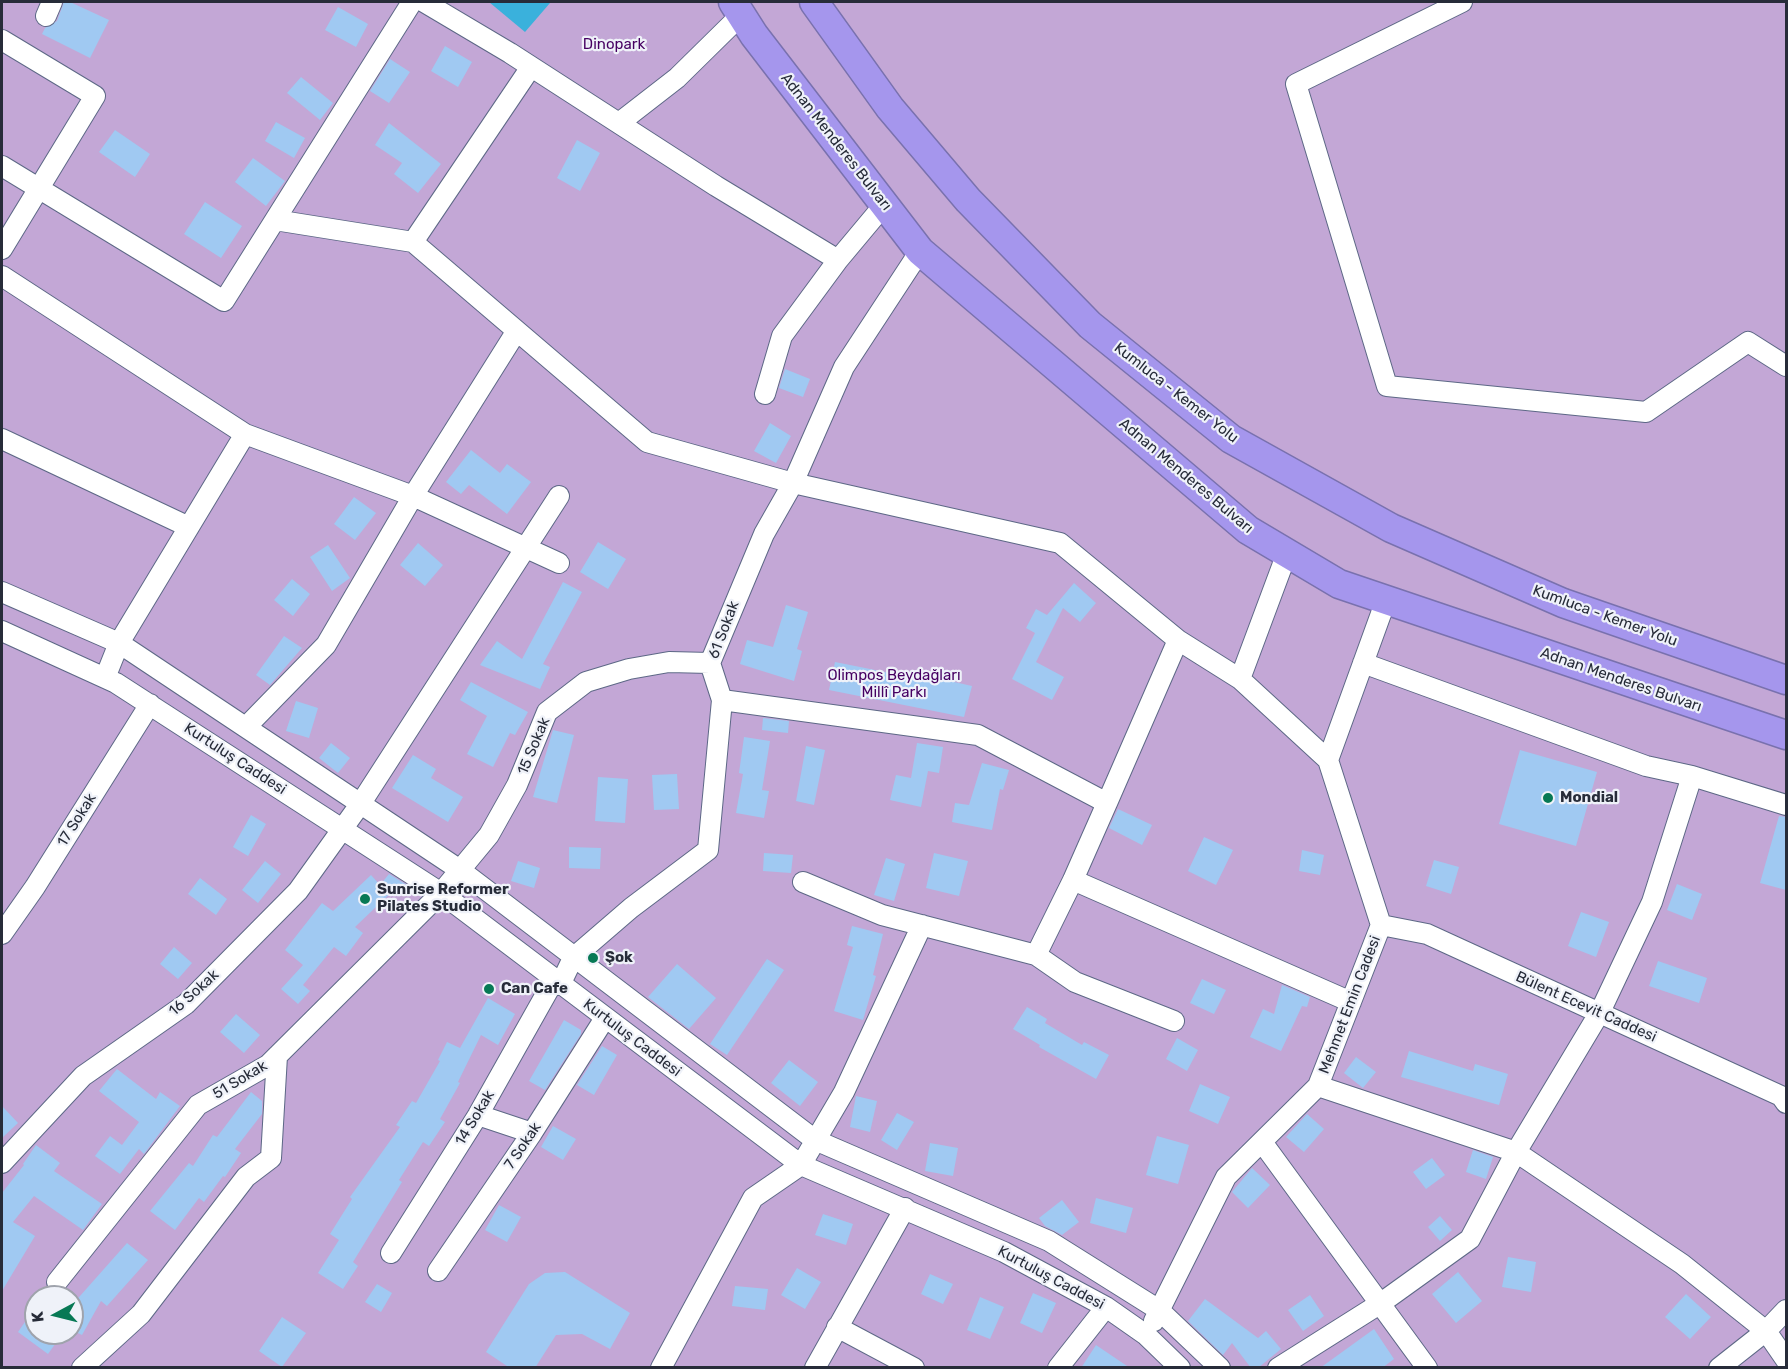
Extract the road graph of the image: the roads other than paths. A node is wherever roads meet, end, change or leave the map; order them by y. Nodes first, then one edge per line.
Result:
1 (412, 2) edge
2 (424, 2) edge
3 (814, 2) edge
4 (1462, 2) edge
5 (737, 8) edge
6 (2, 40) edge
7 (531, 67) junction
8 (619, 123) junction
9 (2, 166) edge
10 (39, 187) junction
11 (884, 205) junction
12 (275, 220) junction
13 (413, 242) junction
14 (2, 249) edge
15 (920, 251) junction
16 (838, 260) junction
17 (2, 276) edge
18 (516, 332) junction
19 (1786, 366) edge
20 (765, 394) dead end
21 (245, 434) junction
22 (2, 439) edge
23 (793, 483) junction
24 (413, 496) junction
25 (559, 496) dead end
26 (189, 527) junction
27 (525, 548) junction
28 (1287, 553) junction
29 (559, 563) dead end
30 (2, 592) edge
31 (1386, 600) junction
32 (2, 631) edge
33 (1178, 640) junction
34 (120, 643) junction
35 (710, 663) junction
36 (1364, 663) junction
37 (105, 678) junction
38 (1240, 679) junction
39 (1786, 680) edge
40 (722, 700) junction
41 (150, 704) junction
42 (246, 727) junction
43 (1786, 735) edge
44 (1328, 760) junction
45 (1692, 776) junction
46 (361, 803) junction
47 (1107, 803) junction
48 (1786, 805) edge
49 (342, 828) junction
50 (460, 870) junction
51 (1073, 880) junction
52 (803, 882) dead end
53 (441, 893) junction
54 (922, 925) junction
55 (1380, 925) junction
56 (2, 934) edge
57 (1036, 955) junction
58 (573, 958) junction
59 (557, 983) junction
60 (1351, 1002) junction
61 (1600, 1012) junction
62 (604, 1018) junction
63 (1174, 1020) dead end
64 (278, 1056) junction
65 (1318, 1086) junction
66 (1786, 1103) edge
67 (478, 1115) junction
68 (532, 1133) junction
69 (815, 1140) junction
70 (1262, 1142) junction
71 (1516, 1152) junction
72 (2, 1163) edge
73 (801, 1165) junction
74 (905, 1208) junction
75 (391, 1253) dead end
76 (438, 1271) dead end
77 (57, 1282) dead end
78 (1381, 1303) junction
79 (1106, 1306) junction
80 (1159, 1310) junction
81 (1786, 1310) edge
82 (837, 1327) junction
83 (1766, 1330) junction
84 (1146, 1335) junction
85 (1786, 1360) edge
86 (82, 1368) edge
87 (661, 1368) edge
88 (814, 1368) edge
89 (914, 1368) edge
90 (1058, 1368) edge
91 (1180, 1368) edge
92 (1220, 1368) edge
93 (1278, 1368) edge
94 (1427, 1368) edge
95 (1719, 1368) edge

1 - 12 street
2 - 7 street
3 - 39 highway, Kumluca - Kemer Yolu
4 - 19 street
5 - 8 street
5 - 11 highway, Adnan Menderes Bulvarı
6 - 10 street
7 - 8 street
7 - 13 street
8 - 16 street
9 - 10 street
10 - 12 street
10 - 14 street
11 - 15 highway, Adnan Menderes Bulvarı
11 - 16 street
12 - 13 street
13 - 18 street
15 - 23 street, 61 Sokak
15 - 28 highway, Adnan Menderes Bulvarı
16 - 20 street
17 - 21 street
18 - 23 street
18 - 24 street
21 - 24 street
21 - 26 street
22 - 26 street
23 - 33 street
23 - 35 street, 61 Sokak
24 - 27 street
24 - 42 street
25 - 27 street, 16 Sokak
26 - 34 street
27 - 29 street
27 - 46 street, 16 Sokak
28 - 31 highway, Adnan Menderes Bulvarı
28 - 38 street
30 - 34 street, Kurtuluş Caddesi
31 - 36 street
31 - 43 highway, Adnan Menderes Bulvarı
32 - 37 street, Kurtuluş Caddesi
33 - 38 street
33 - 47 street
34 - 37 street
34 - 42 street, Kurtuluş Caddesi
35 - 40 street, 61 Sokak
35 - 50 street, 15 Sokak
36 - 44 street
36 - 45 street
37 - 41 street, Kurtuluş Caddesi
38 - 44 street
40 - 47 street
40 - 58 street, 61 Sokak
41 - 49 street, Kurtuluş Caddesi
41 - 56 street, 17 Sokak
42 - 46 street, Kurtuluş Caddesi
44 - 55 street, Mehmet Emin Cadesi
45 - 48 street
45 - 61 street
46 - 49 street, 16 Sokak
46 - 50 street, Kurtuluş Caddesi
47 - 51 street
49 - 53 street, Kurtuluş Caddesi
49 - 72 street, 16 Sokak
50 - 53 street, 15 Sokak
50 - 58 street, Kurtuluş Caddesi
51 - 57 street
51 - 60 street
52 - 54 street
53 - 59 street, Kurtuluş Caddesi
53 - 64 street, 51 Sokak
54 - 57 street
54 - 69 street
55 - 60 street, Mehmet Emin Cadesi
55 - 61 street, Bülent Ecevit Caddesi
57 - 63 street
58 - 59 street, 61 Sokak
58 - 69 street, Kurtuluş Caddesi
59 - 62 street, Kurtuluş Caddesi
59 - 67 street, 14 Sokak
60 - 65 street, Mehmet Emin Cadesi
61 - 66 street, Bülent Ecevit Caddesi
61 - 71 street
62 - 68 street, 7 Sokak
62 - 73 street, Kurtuluş Caddesi
64 - 77 street, 51 Sokak
64 - 86 street
65 - 70 street, Mehmet Emin Cadesi
65 - 71 street
67 - 68 street
67 - 75 street, 14 Sokak
68 - 76 street, 7 Sokak
69 - 73 street
69 - 80 street, Kurtuluş Caddesi
70 - 78 street
70 - 80 street, Mehmet Emin Cadesi
71 - 78 street
71 - 83 street
73 - 74 street, Kurtuluş Caddesi
73 - 87 street
74 - 79 street, Kurtuluş Caddesi
74 - 82 street
78 - 93 street
78 - 94 street
79 - 84 street, Kurtuluş Caddesi
79 - 90 street
80 - 84 street, Mehmet Emin Cadesi
80 - 92 street, Kurtuluş Caddesi
81 - 83 street
82 - 88 street
82 - 89 street
83 - 85 street
83 - 95 street
84 - 91 street, Kurtuluş Caddesi

